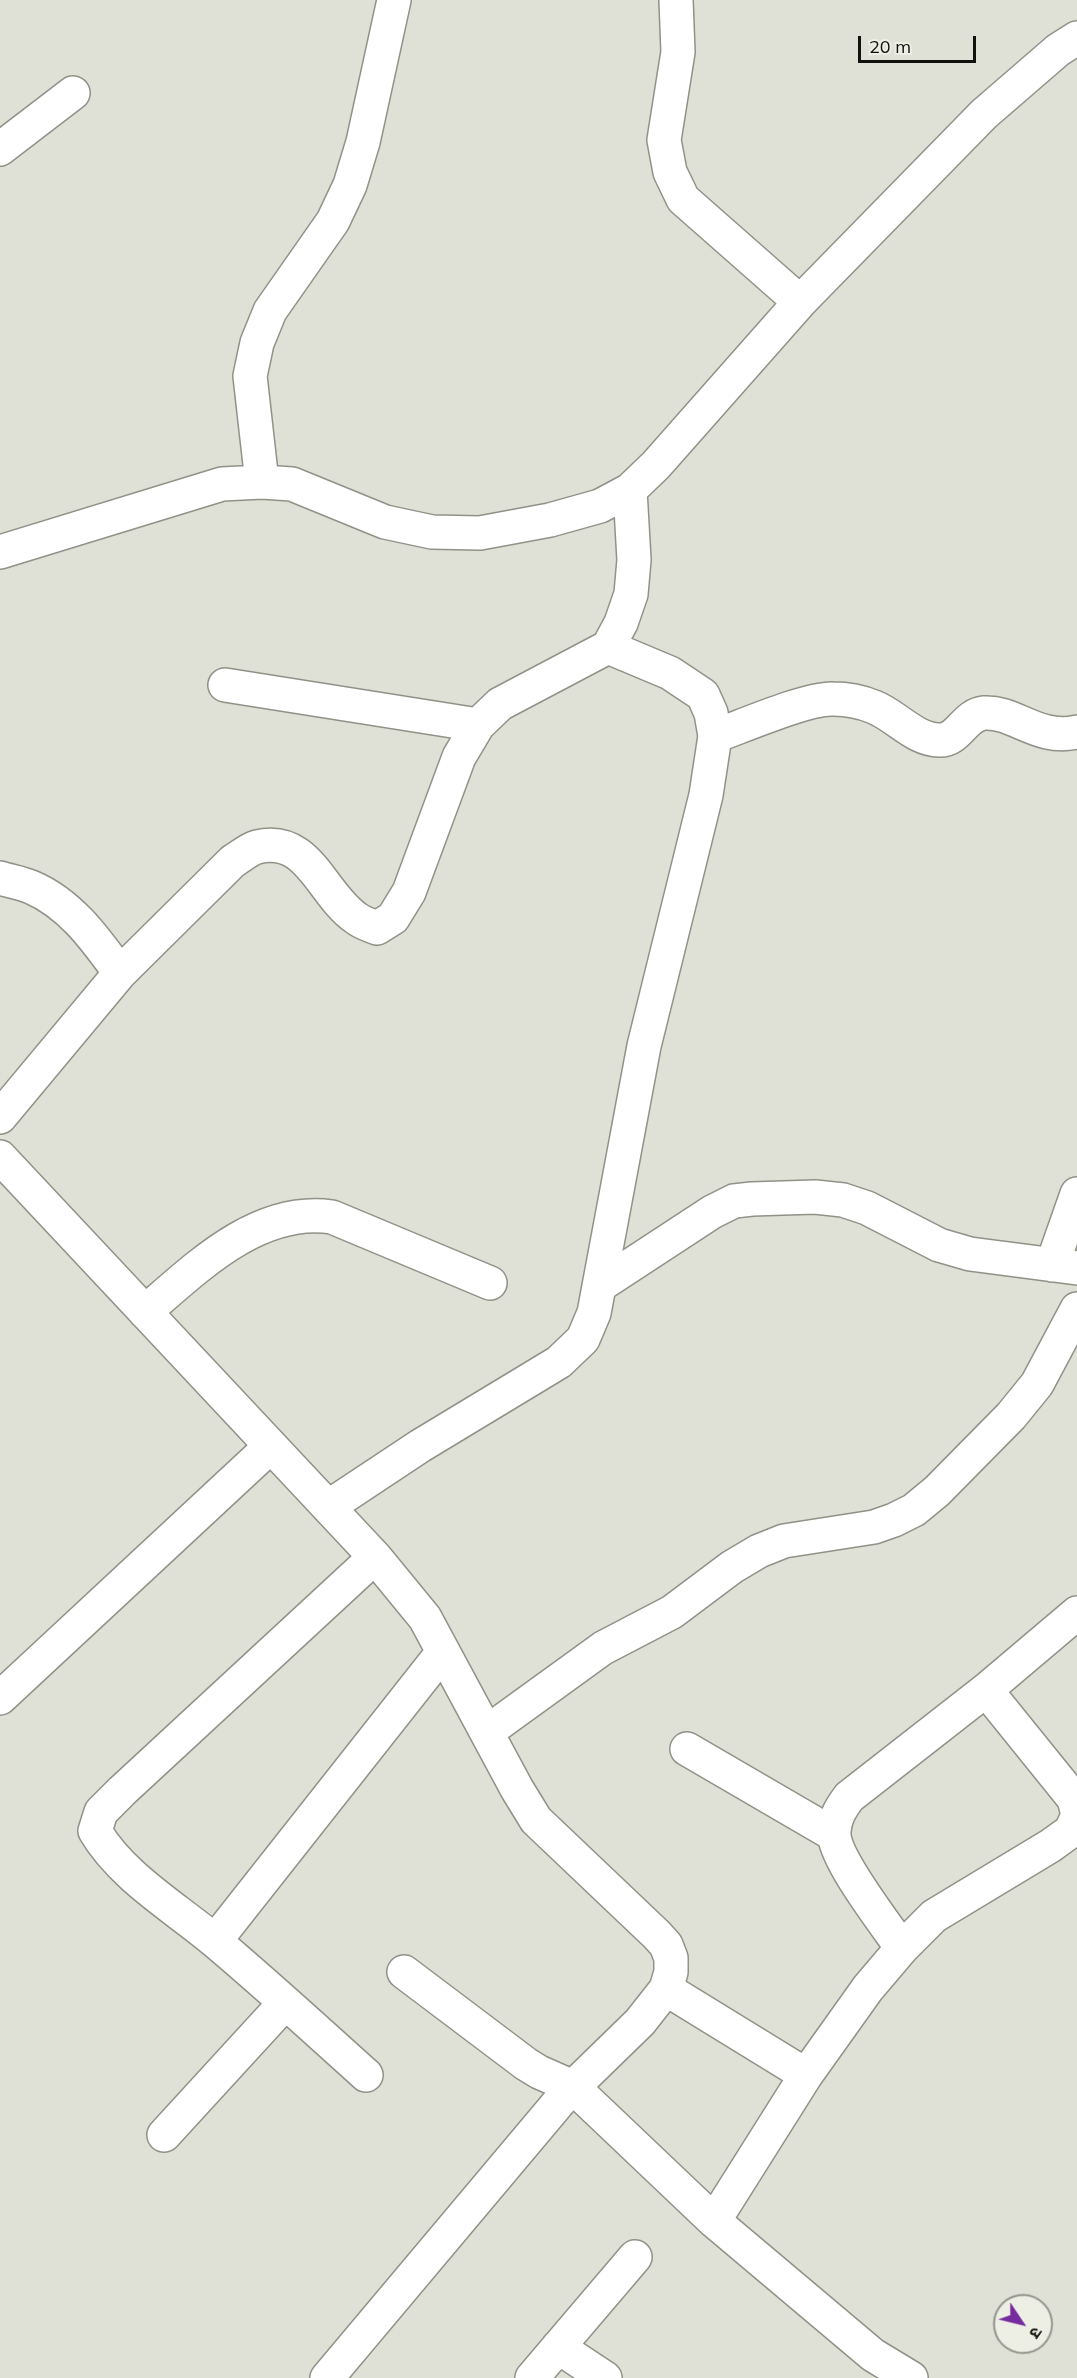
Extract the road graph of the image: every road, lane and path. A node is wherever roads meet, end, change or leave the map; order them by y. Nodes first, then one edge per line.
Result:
1 (394, 0) edge
2 (676, 0) edge
3 (1077, 38) edge
4 (73, 93) dead end
5 (0, 149) edge
6 (800, 303) junction
7 (262, 482) junction
8 (630, 490) junction
9 (0, 552) edge
10 (608, 647) junction
11 (225, 685) dead end
12 (478, 725) junction
13 (1077, 732) edge
14 (716, 736) junction
15 (0, 878) edge
16 (120, 973) junction
17 (0, 1117) edge
18 (0, 1157) edge
19 (1077, 1194) edge
20 (1064, 1267) edge
21 (490, 1283) dead end
22 (599, 1286) junction
23 (1077, 1309) edge
24 (145, 1312) junction
25 (271, 1446) junction
26 (328, 1507) junction
27 (375, 1557) junction
28 (1077, 1613) edge
29 (443, 1652) junction
30 (986, 1690) junction
31 (0, 1698) edge
32 (487, 1732) junction
33 (687, 1749) dead end
34 (1077, 1811) edge
35 (1077, 1817) edge
36 (833, 1834) junction
37 (215, 1941) junction
38 (902, 1948) junction
39 (404, 1972) dead end
40 (666, 1989) junction
41 (285, 2003) junction
42 (366, 2075) dead end
43 (806, 2075) junction
44 (562, 2099) junction
45 (164, 2135) dead end
46 (714, 2221) junction
47 (634, 2257) dead end
48 (558, 2347) junction
49 (327, 2378) edge
50 (532, 2378) edge
51 (605, 2378) edge
52 (910, 2378) edge

1 - 7 street
2 - 6 street
3 - 6 street
4 - 5 street
6 - 8 street
7 - 8 street
7 - 9 street
8 - 10 street
10 - 12 street
10 - 14 street
11 - 12 street
12 - 16 street
13 - 14 street
14 - 22 street
15 - 16 street
16 - 17 street
18 - 24 street
19 - 20 street
20 - 22 street
21 - 24 street
22 - 26 street
23 - 32 street
24 - 25 street
25 - 26 street
25 - 31 street
26 - 27 street
27 - 29 street
27 - 37 street
28 - 30 street
29 - 32 street
29 - 37 street
30 - 34 street
30 - 36 street
32 - 40 street
33 - 36 street
35 - 38 street
36 - 38 street
37 - 41 street
38 - 43 street
39 - 44 street
40 - 43 street
40 - 44 street
41 - 42 street
41 - 45 street
43 - 46 street
44 - 46 street
44 - 49 street
46 - 52 street
47 - 48 street
48 - 50 street
48 - 51 street

